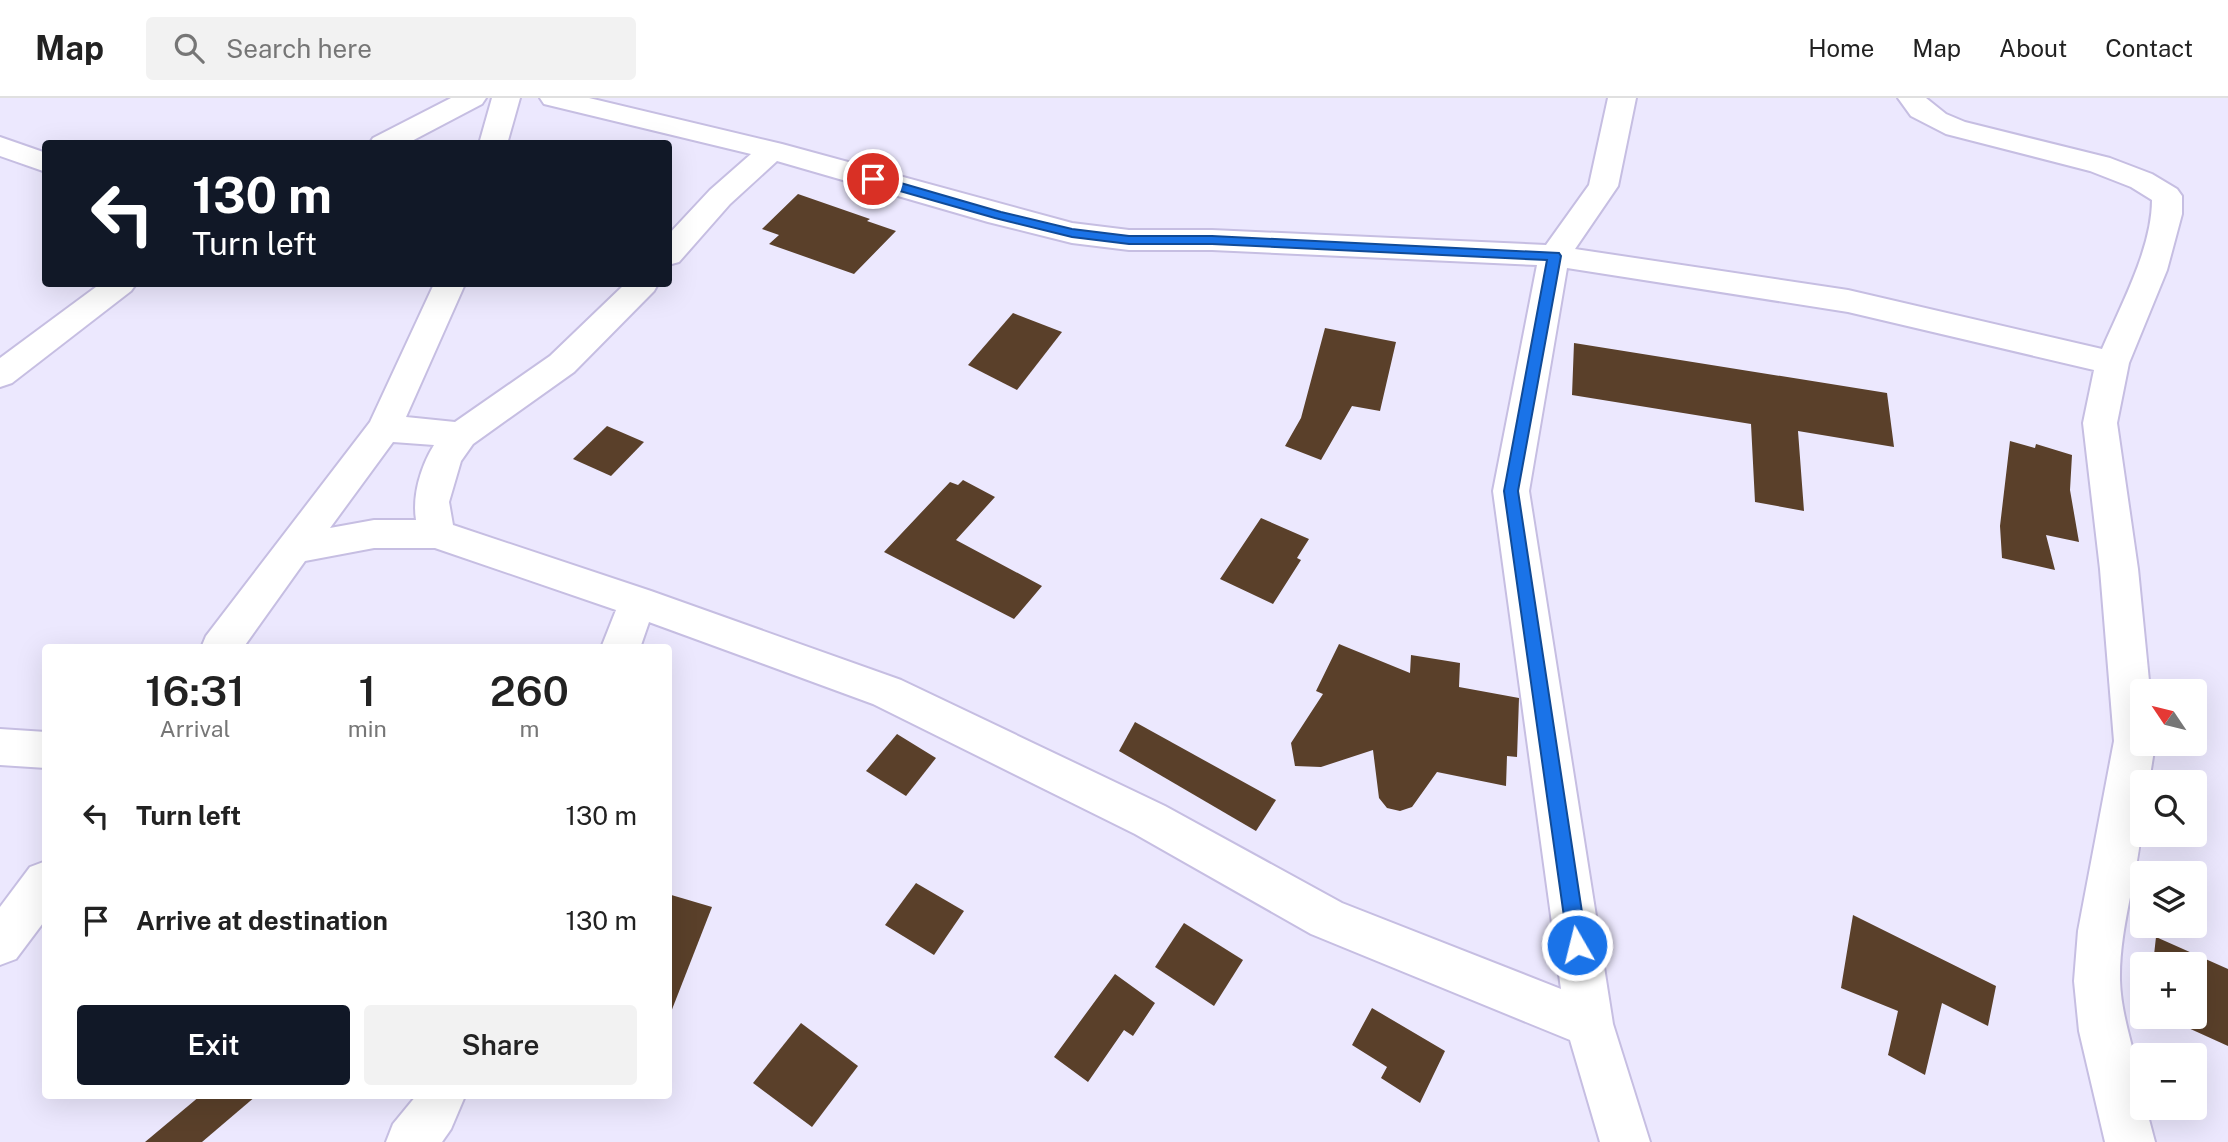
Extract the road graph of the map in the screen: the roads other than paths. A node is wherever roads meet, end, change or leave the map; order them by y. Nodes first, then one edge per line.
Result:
1 (472, 98) edge
2 (506, 98) edge
3 (554, 98) edge
4 (1622, 98) edge
5 (1912, 98) edge
6 (391, 140) edge
7 (494, 140) edge
8 (0, 146) edge
9 (772, 150) junction
10 (42, 162) edge
11 (672, 251) edge
12 (1554, 256) junction
13 (116, 287) edge
14 (448, 287) edge
15 (640, 287) edge
16 (2112, 363) junction
17 (0, 374) edge
18 (384, 428) junction
19 (461, 435) junction
20 (436, 534) junction
21 (293, 549) junction
22 (638, 602) junction
23 (223, 644) edge
24 (622, 644) edge
25 (0, 747) edge
26 (42, 750) edge
27 (42, 887) edge
28 (0, 943) edge
29 (1589, 1024) junction
30 (440, 1099) edge
31 (411, 1142) edge
32 (1625, 1142) edge
33 (2130, 1142) edge

1 - 6 street
2 - 7 street
3 - 9 street
4 - 12 street
5 - 16 street
8 - 10 street
9 - 11 street
9 - 12 street
12 - 16 street
12 - 29 street
13 - 17 street
14 - 18 street
15 - 19 street
16 - 33 street
18 - 19 street
18 - 21 street
19 - 20 street
20 - 21 street
20 - 22 street
21 - 23 street
22 - 24 street
22 - 29 street
25 - 26 street
27 - 28 street
29 - 32 street
30 - 31 street

